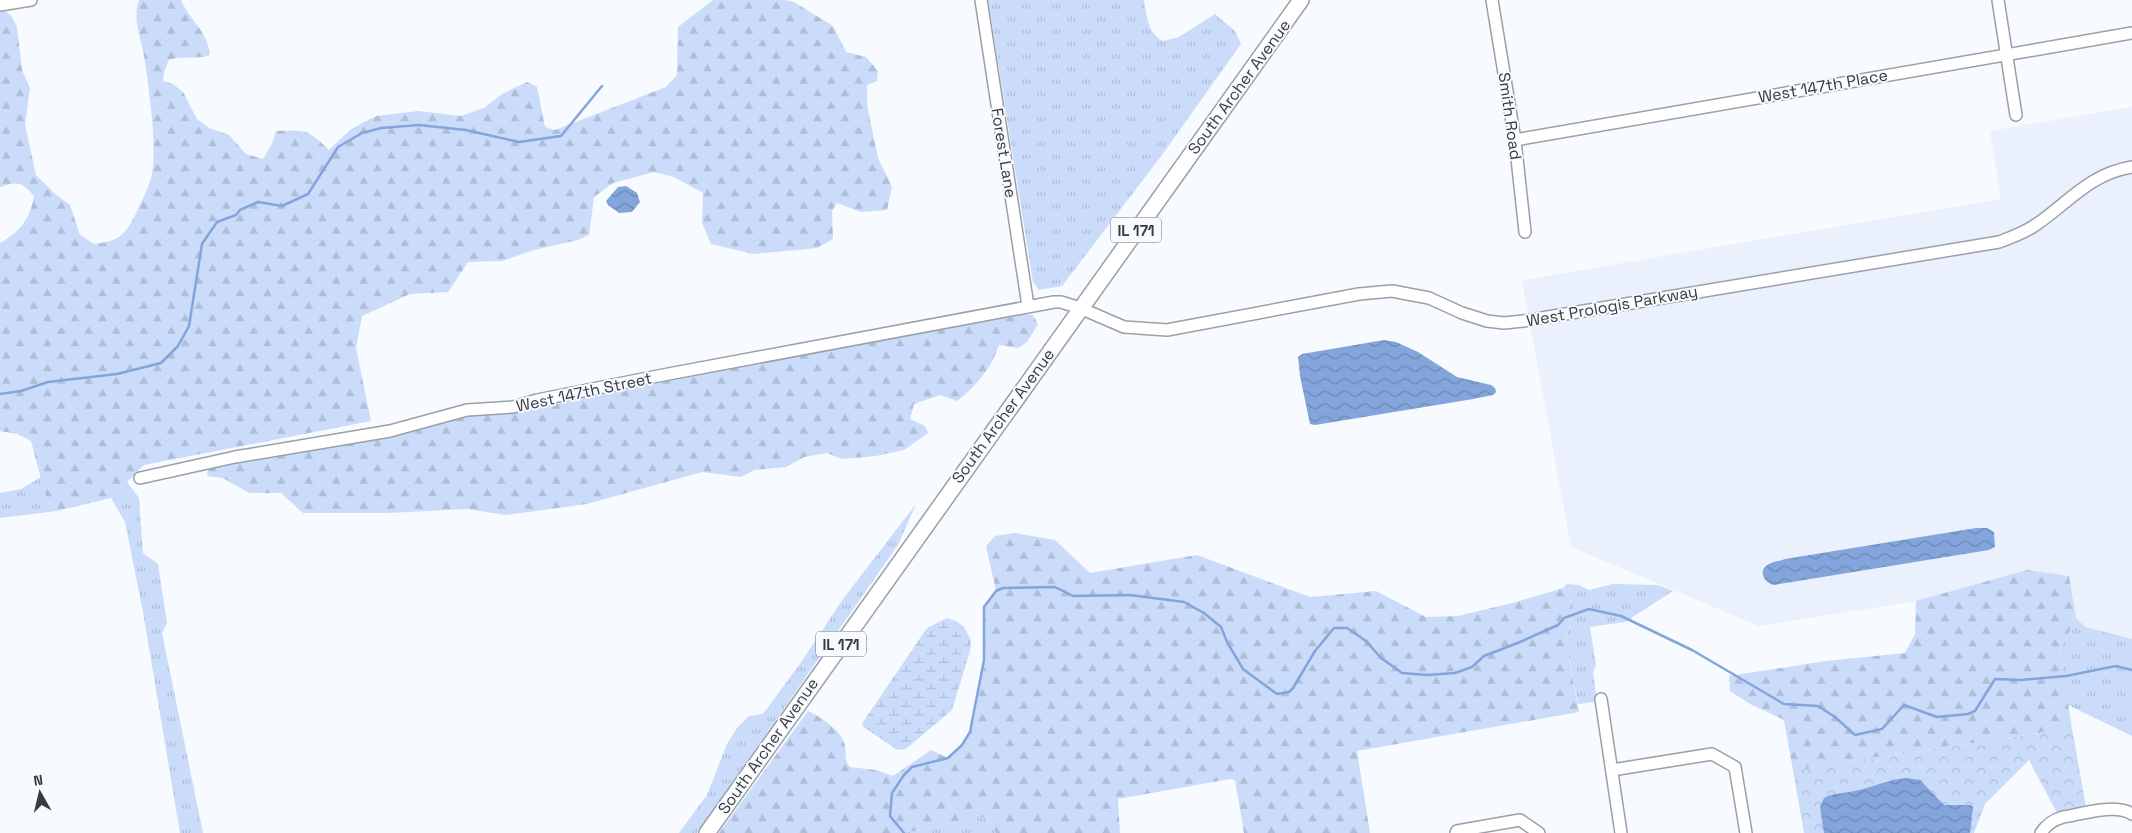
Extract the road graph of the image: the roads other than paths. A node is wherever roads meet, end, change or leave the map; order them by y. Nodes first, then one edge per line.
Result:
1 (31, 0) edge
2 (981, 0) edge
3 (1300, 0) edge
4 (1492, 0) edge
5 (1998, 0) edge
6 (0, 4) edge
7 (2132, 33) edge
8 (2006, 55) junction
9 (2016, 115) dead end
10 (1515, 140) junction
11 (2132, 167) edge
12 (1524, 232) dead end
13 (1028, 306) junction
14 (1080, 308) junction
15 (140, 478) dead end
16 (1601, 699) dead end
17 (1612, 770) junction
18 (2132, 814) edge
19 (707, 833) edge
20 (1456, 833) edge
21 (1539, 833) edge
22 (1620, 833) edge
23 (1746, 833) edge
24 (2041, 833) edge

1 - 6 street
2 - 13 street, Forest Lane
3 - 14 main road, South Archer Avenue / IL 171
4 - 10 street, Smith Road
5 - 8 street
7 - 8 street, West 147th Place
8 - 9 street
8 - 10 street, West 147th Place
10 - 12 street, Smith Road
11 - 14 street, West Prologis Parkway
13 - 14 street, West Prologis Parkway
13 - 15 street, West 147th Street
14 - 19 main road, South Archer Avenue / IL 171
16 - 17 street
17 - 22 street
17 - 23 street
18 - 24 street
20 - 21 street

